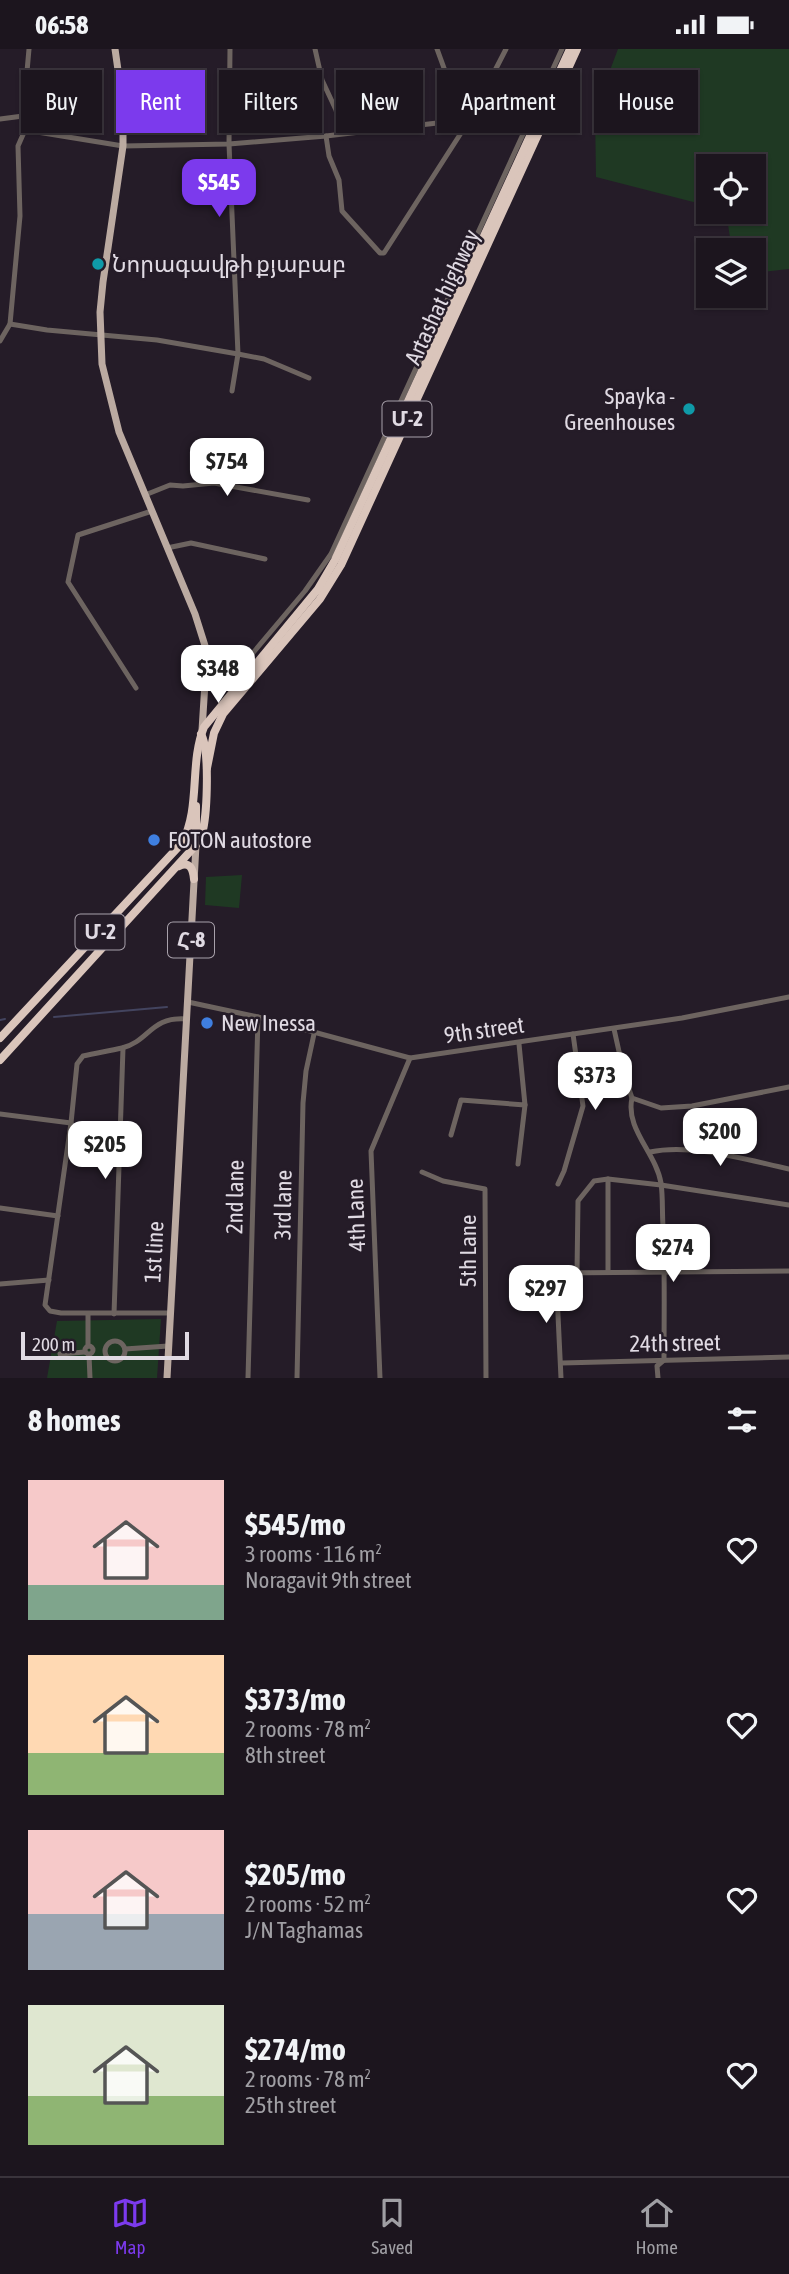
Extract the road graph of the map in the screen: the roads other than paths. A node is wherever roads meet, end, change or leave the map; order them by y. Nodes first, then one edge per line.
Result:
1 (29, 49) edge
2 (115, 49) edge
3 (230, 49) edge
4 (315, 49) edge
5 (437, 49) edge
6 (506, 49) edge
7 (562, 49) edge
8 (570, 49) edge
9 (577, 49) edge
10 (27, 70) edge
11 (446, 70) edge
12 (494, 70) edge
13 (552, 70) edge
14 (336, 110) edge
15 (21, 116) edge
16 (0, 119) edge
17 (24, 133) edge
18 (43, 133) edge
19 (342, 133) edge
20 (459, 133) edge
21 (523, 133) edge
22 (326, 136) junction
23 (229, 143) junction
24 (123, 146) junction
25 (0, 308) edge
26 (10, 311) junction
27 (10, 324) junction
28 (101, 335) junction
29 (0, 341) edge
30 (238, 354) junction
31 (309, 378) dead end
32 (232, 391) dead end
33 (145, 495) junction
34 (309, 500) dead end
35 (152, 511) junction
36 (167, 548) junction
37 (265, 559) dead end
38 (206, 674) junction
39 (136, 688) dead end
40 (201, 734) junction
41 (207, 768) junction
42 (195, 791) junction
43 (196, 845) junction
44 (174, 870) junction
45 (194, 879) junction
46 (789, 997) edge
47 (188, 1002) junction
48 (258, 1017) junction
49 (187, 1019) junction
50 (614, 1029) junction
51 (314, 1034) junction
52 (573, 1034) junction
53 (0, 1038) edge
54 (519, 1044) junction
55 (123, 1048) junction
56 (410, 1058) junction
57 (0, 1060) edge
58 (789, 1087) edge
59 (632, 1098) junction
60 (525, 1105) junction
61 (0, 1114) edge
62 (71, 1123) junction
63 (451, 1135) dead end
64 (650, 1152) junction
65 (517, 1164) dead end
66 (789, 1169) edge
67 (422, 1172) dead end
68 (608, 1178) junction
69 (558, 1184) dead end
70 (661, 1185) junction
71 (789, 1205) edge
72 (0, 1208) edge
73 (58, 1216) junction
74 (665, 1271) junction
75 (789, 1271) edge
76 (577, 1272) junction
77 (608, 1272) junction
78 (48, 1280) junction
79 (0, 1284) edge
80 (170, 1313) junction
81 (88, 1314) junction
82 (114, 1314) junction
83 (169, 1346) junction
84 (125, 1349) junction
85 (89, 1351) junction
86 (105, 1351) junction
87 (60, 1354) dead end
88 (789, 1357) edge
89 (664, 1360) junction
90 (562, 1363) junction
91 (90, 1378) edge
92 (167, 1378) edge
93 (248, 1378) edge
94 (297, 1378) edge
95 (380, 1378) edge
96 (486, 1378) edge
97 (561, 1378) edge
98 (658, 1378) edge

1 - 10 street
2 - 24 main road
3 - 23 street
4 - 14 street
5 - 11 street
6 - 12 street
7 - 13 street, Artashat highway
8 - 40 highway, Artashat highway / Մ-2
9 - 41 highway, Artashat highway / Մ-2
15 - 16 street
17 - 26 street
18 - 24 street
19 - 22 street
20 - 22 street
21 - 38 street, Artashat highway
22 - 23 street
23 - 24 street
23 - 30 street
24 - 28 main road
25 - 26 street
26 - 27 street
27 - 28 street
27 - 29 street
28 - 30 street
28 - 33 main road
30 - 31 street
30 - 32 street
33 - 34 street
33 - 35 main road
35 - 36 main road
35 - 39 street
36 - 37 street
36 - 38 main road
38 - 40 main road
40 - 41 highway, Մ-2
40 - 42 highway, Մ-2
41 - 43 highway, Մ-2
42 - 43 highway, Մ-2
42 - 53 highway, Մ-2
43 - 44 highway, Մ-2
43 - 45 main road, Հ-8
44 - 45 highway
44 - 57 highway, Մ-2
45 - 47 main road, Հ-8
46 - 50 street, 9th street
47 - 48 street, 9th street
47 - 49 main road, 1st line / Հ-8
48 - 51 street, 9th street
48 - 93 street, 2nd lane
49 - 55 street
49 - 80 main road, 1st line / Հ-8
50 - 52 street, 9th street
50 - 59 street
51 - 56 street, 9th street
51 - 94 street, 3rd lane
52 - 54 street, 9th street
52 - 69 street
54 - 56 street, 9th street
54 - 60 street
55 - 62 street
55 - 82 street
56 - 95 street, 4th Lane
58 - 59 street
59 - 64 street
60 - 63 street
60 - 65 street
61 - 62 street
62 - 73 street
64 - 66 street
64 - 70 street
67 - 96 street, 5th Lane
68 - 70 street
68 - 76 street
68 - 77 street
70 - 71 street
70 - 74 street
72 - 73 street
73 - 78 street
74 - 75 street
74 - 77 street
74 - 89 street
76 - 77 street
76 - 90 street
78 - 79 street
78 - 81 street
80 - 82 street
80 - 83 main road, 1st line / Հ-8
81 - 82 street
81 - 85 street
83 - 84 street
83 - 92 main road, 1st line / Հ-8
84 - 86 street
84 - 86 street
85 - 86 street
85 - 87 street
85 - 91 street
88 - 89 street, 24th street
89 - 90 street, 24th street
89 - 98 street
90 - 97 street

